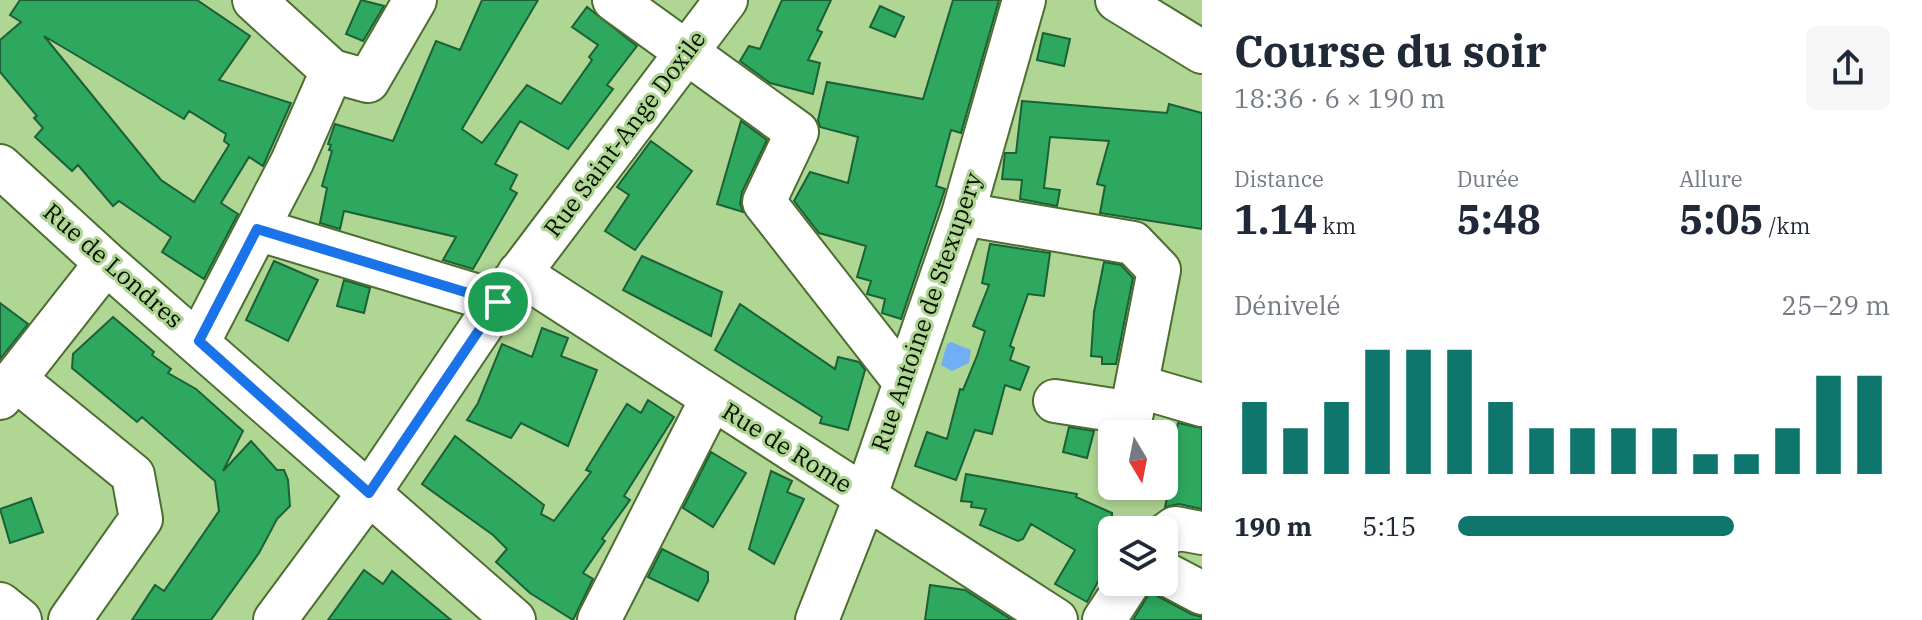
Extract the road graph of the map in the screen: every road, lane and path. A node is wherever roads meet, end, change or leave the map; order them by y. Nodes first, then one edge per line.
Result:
1 (254, 0) edge
2 (415, 0) edge
3 (614, 0) edge
4 (726, 0) edge
5 (1024, 0) edge
6 (1117, 0) edge
7 (290, 16) edge
8 (1202, 52) edge
9 (686, 54) junction
10 (332, 71) junction
11 (0, 166) edge
12 (963, 214) junction
13 (257, 229) junction
14 (106, 263) junction
15 (509, 288) junction
16 (199, 341) junction
17 (904, 381) junction
18 (7, 388) edge
19 (711, 400) junction
20 (1055, 401) dead end
21 (1202, 405) edge
22 (1132, 411) edge
23 (369, 493) junction
24 (865, 498) junction
25 (1178, 529) edge
26 (1202, 533) edge
27 (1178, 580) edge
28 (1202, 593) edge
29 (1120, 596) edge
30 (0, 604) edge
31 (1011, 607) edge
32 (20, 620) edge
33 (70, 620) edge
34 (275, 620) edge
35 (514, 620) edge
36 (599, 620) edge
37 (817, 620) edge
38 (1056, 620) edge
39 (1104, 620) edge

1 - 7 street
2 - 10 street
3 - 9 street
4 - 9 street, Rue Saint-Ange Doxile
5 - 12 street, Rue Antoine de Stexupery
6 - 8 street
7 - 10 street
9 - 15 street, Rue Saint-Ange Doxile
9 - 17 street
10 - 13 street
11 - 14 street, Rue de Londres
12 - 17 street, Rue Antoine de Stexupery
12 - 22 street
13 - 15 street, Rue de Rome
13 - 16 street
14 - 16 street, Rue de Londres
14 - 18 street
15 - 19 street, Rue de Rome
15 - 23 street, Rue Saint-Ange Doxile
16 - 23 street, Rue de Londres
17 - 24 street, Rue Antoine de Stexupery
18 - 33 street
19 - 24 street, Rue de Rome
19 - 36 street
20 - 22 street
21 - 22 street
23 - 34 street, Rue Saint-Ange Doxile
23 - 35 street, Rue de Londres
24 - 31 street, Rue de Rome
24 - 37 street, Rue Antoine de Stexupery
25 - 26 street
27 - 28 street
29 - 39 street
30 - 32 street
31 - 38 street, Rue de Rome

